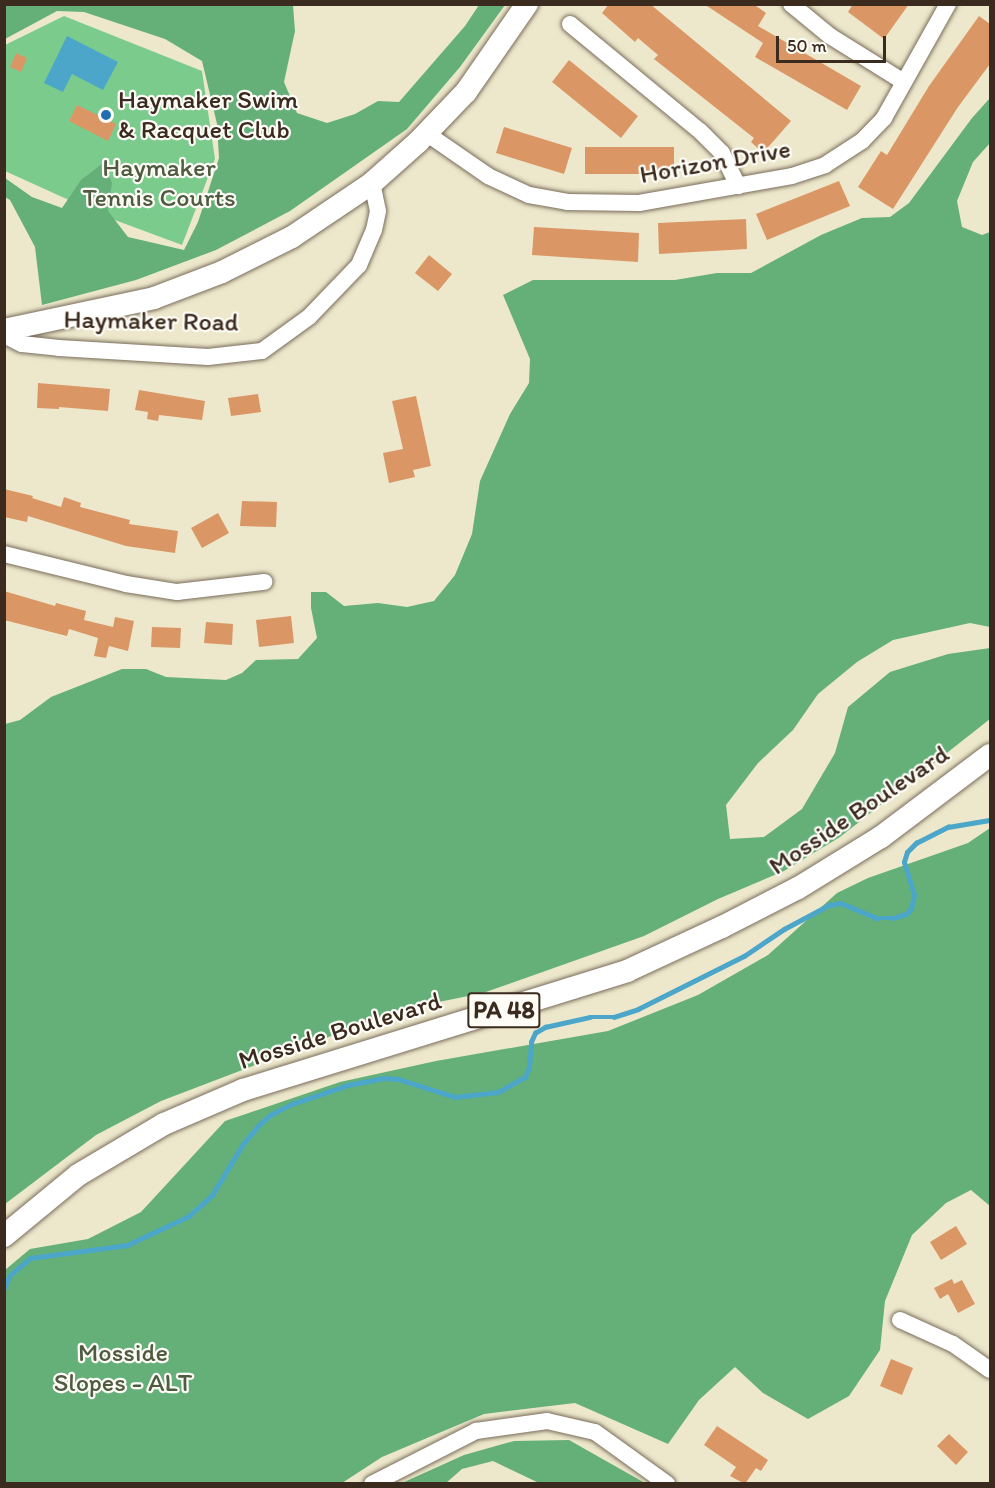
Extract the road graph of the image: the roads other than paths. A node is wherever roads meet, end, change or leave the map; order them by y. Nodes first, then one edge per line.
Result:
1 (527, 4) edge
2 (791, 4) edge
3 (948, 4) edge
4 (570, 24) dead end
5 (904, 82) junction
6 (426, 133) junction
7 (372, 183) junction
8 (738, 186) junction
9 (4, 330) edge
10 (4, 335) edge
11 (4, 554) edge
12 (264, 582) dead end
13 (990, 755) edge
14 (4, 1236) edge
15 (900, 1320) dead end
16 (990, 1370) edge
17 (372, 1484) edge
18 (667, 1484) edge

1 - 6 main road, Haymaker Road
2 - 5 street
3 - 5 street, Horizon Drive
4 - 8 street
5 - 8 street, Horizon Drive
6 - 7 main road, Haymaker Road
6 - 8 street, Horizon Drive
7 - 9 main road, Haymaker Road
7 - 10 street, Haymaker Road
11 - 12 street
13 - 14 main road, Mosside Boulevard / PA 48
15 - 16 street
17 - 18 street

